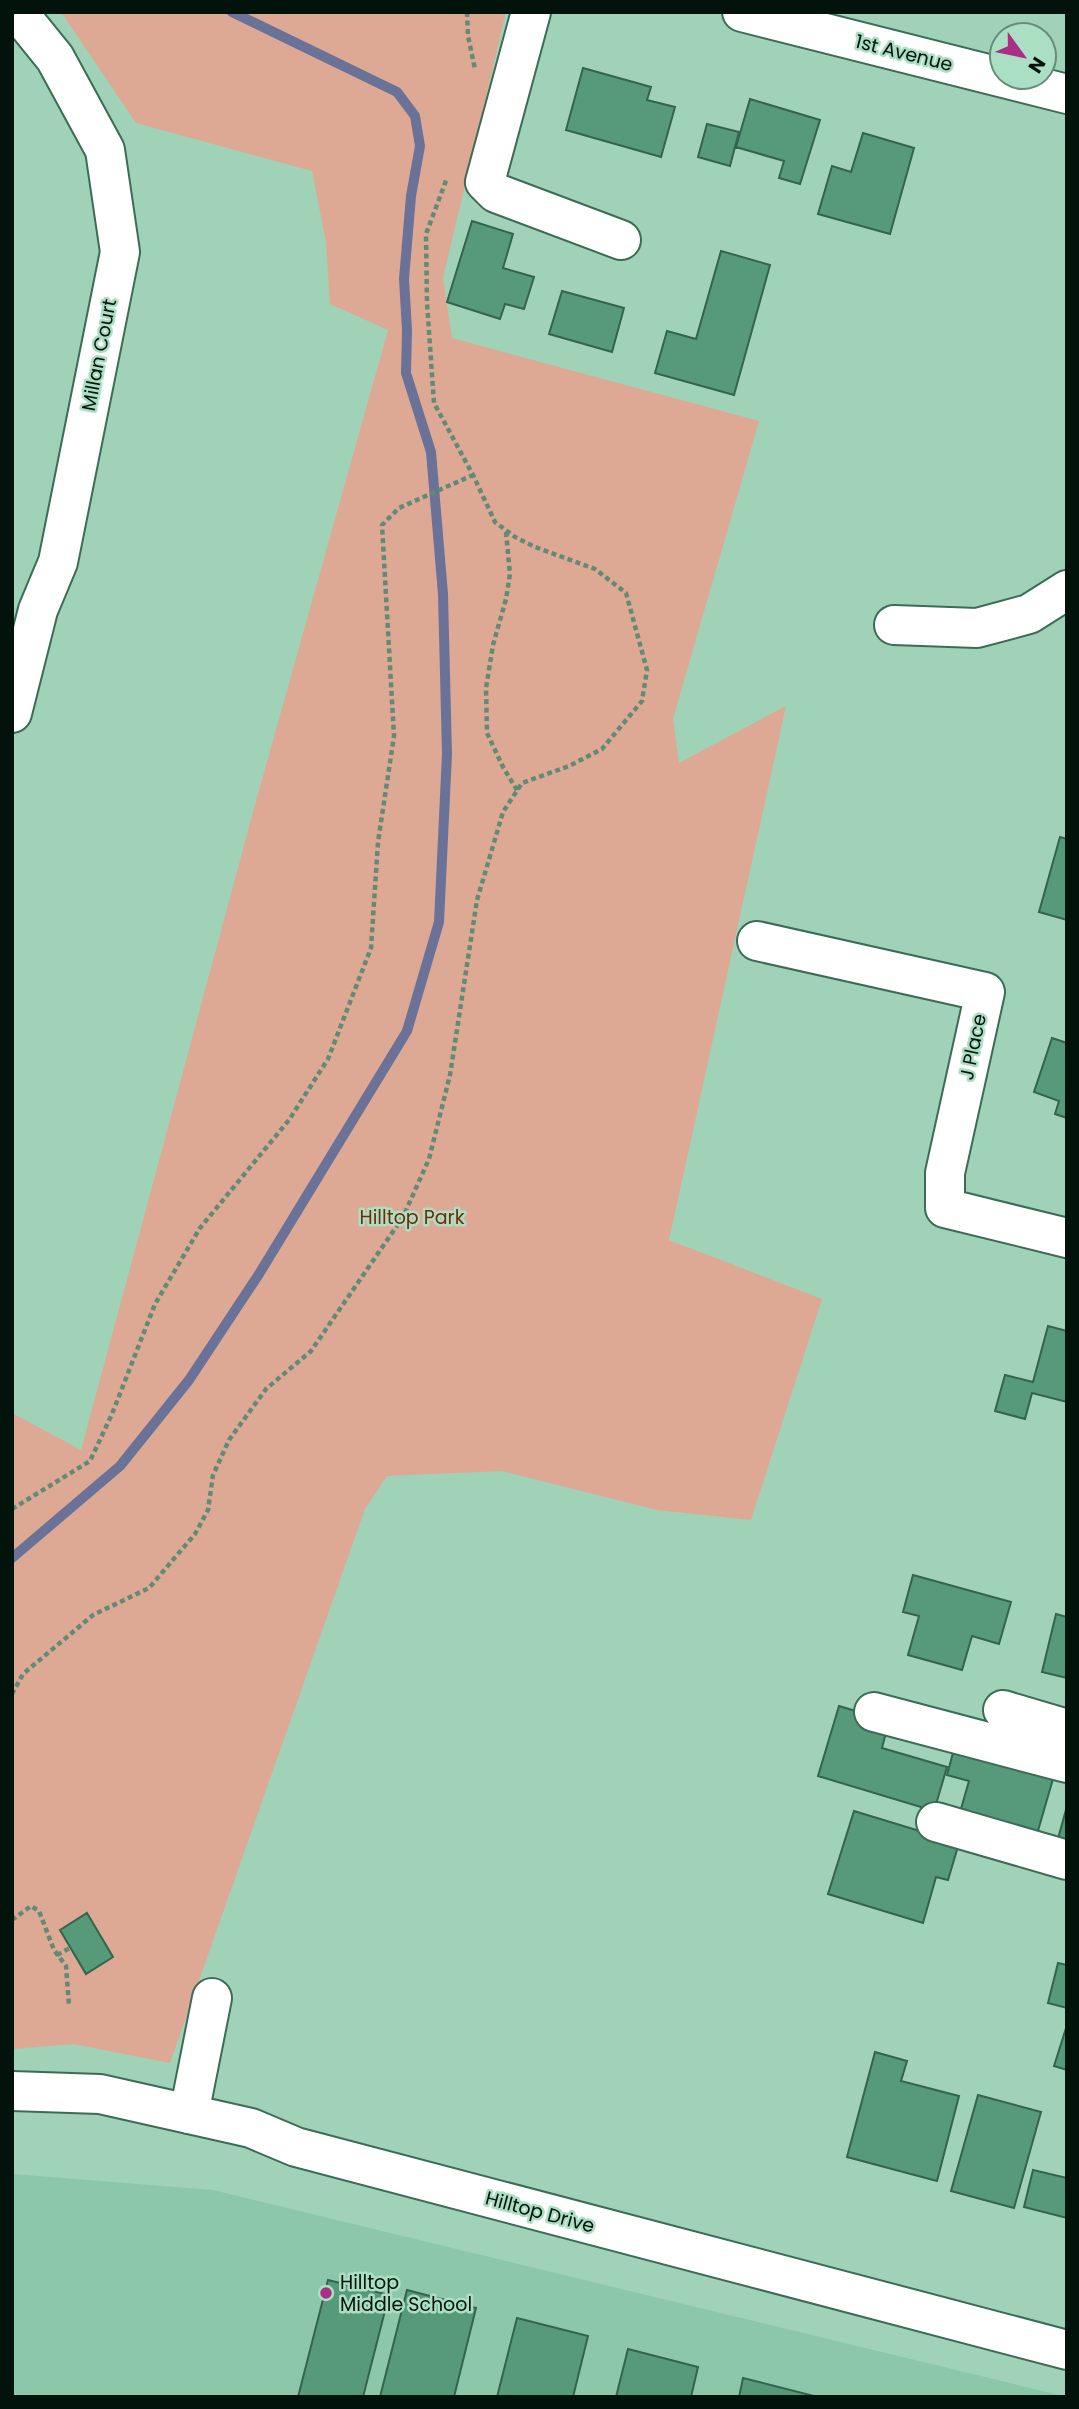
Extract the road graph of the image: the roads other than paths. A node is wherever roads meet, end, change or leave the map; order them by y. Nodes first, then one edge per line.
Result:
1 (22, 12) edge
2 (531, 12) edge
3 (742, 12) edge
4 (1067, 94) edge
5 (621, 240) dead end
6 (1067, 590) edge
7 (894, 625) dead end
8 (12, 713) edge
9 (757, 941) dead end
10 (1067, 1238) edge
11 (1003, 1710) dead end
12 (874, 1712) dead end
13 (1067, 1728) edge
14 (1067, 1763) edge
15 (936, 1822) dead end
16 (1067, 1860) edge
17 (212, 1998) dead end
18 (12, 2091) edge
19 (189, 2114) junction
20 (1067, 2350) edge

1 - 8 street, Millan Court
2 - 5 street
3 - 4 street, 1st Avenue
6 - 7 street
9 - 10 street, J Place
11 - 13 street
12 - 14 street
15 - 16 street
17 - 19 street
18 - 19 street, Hilltop Drive
19 - 20 street, Hilltop Drive

